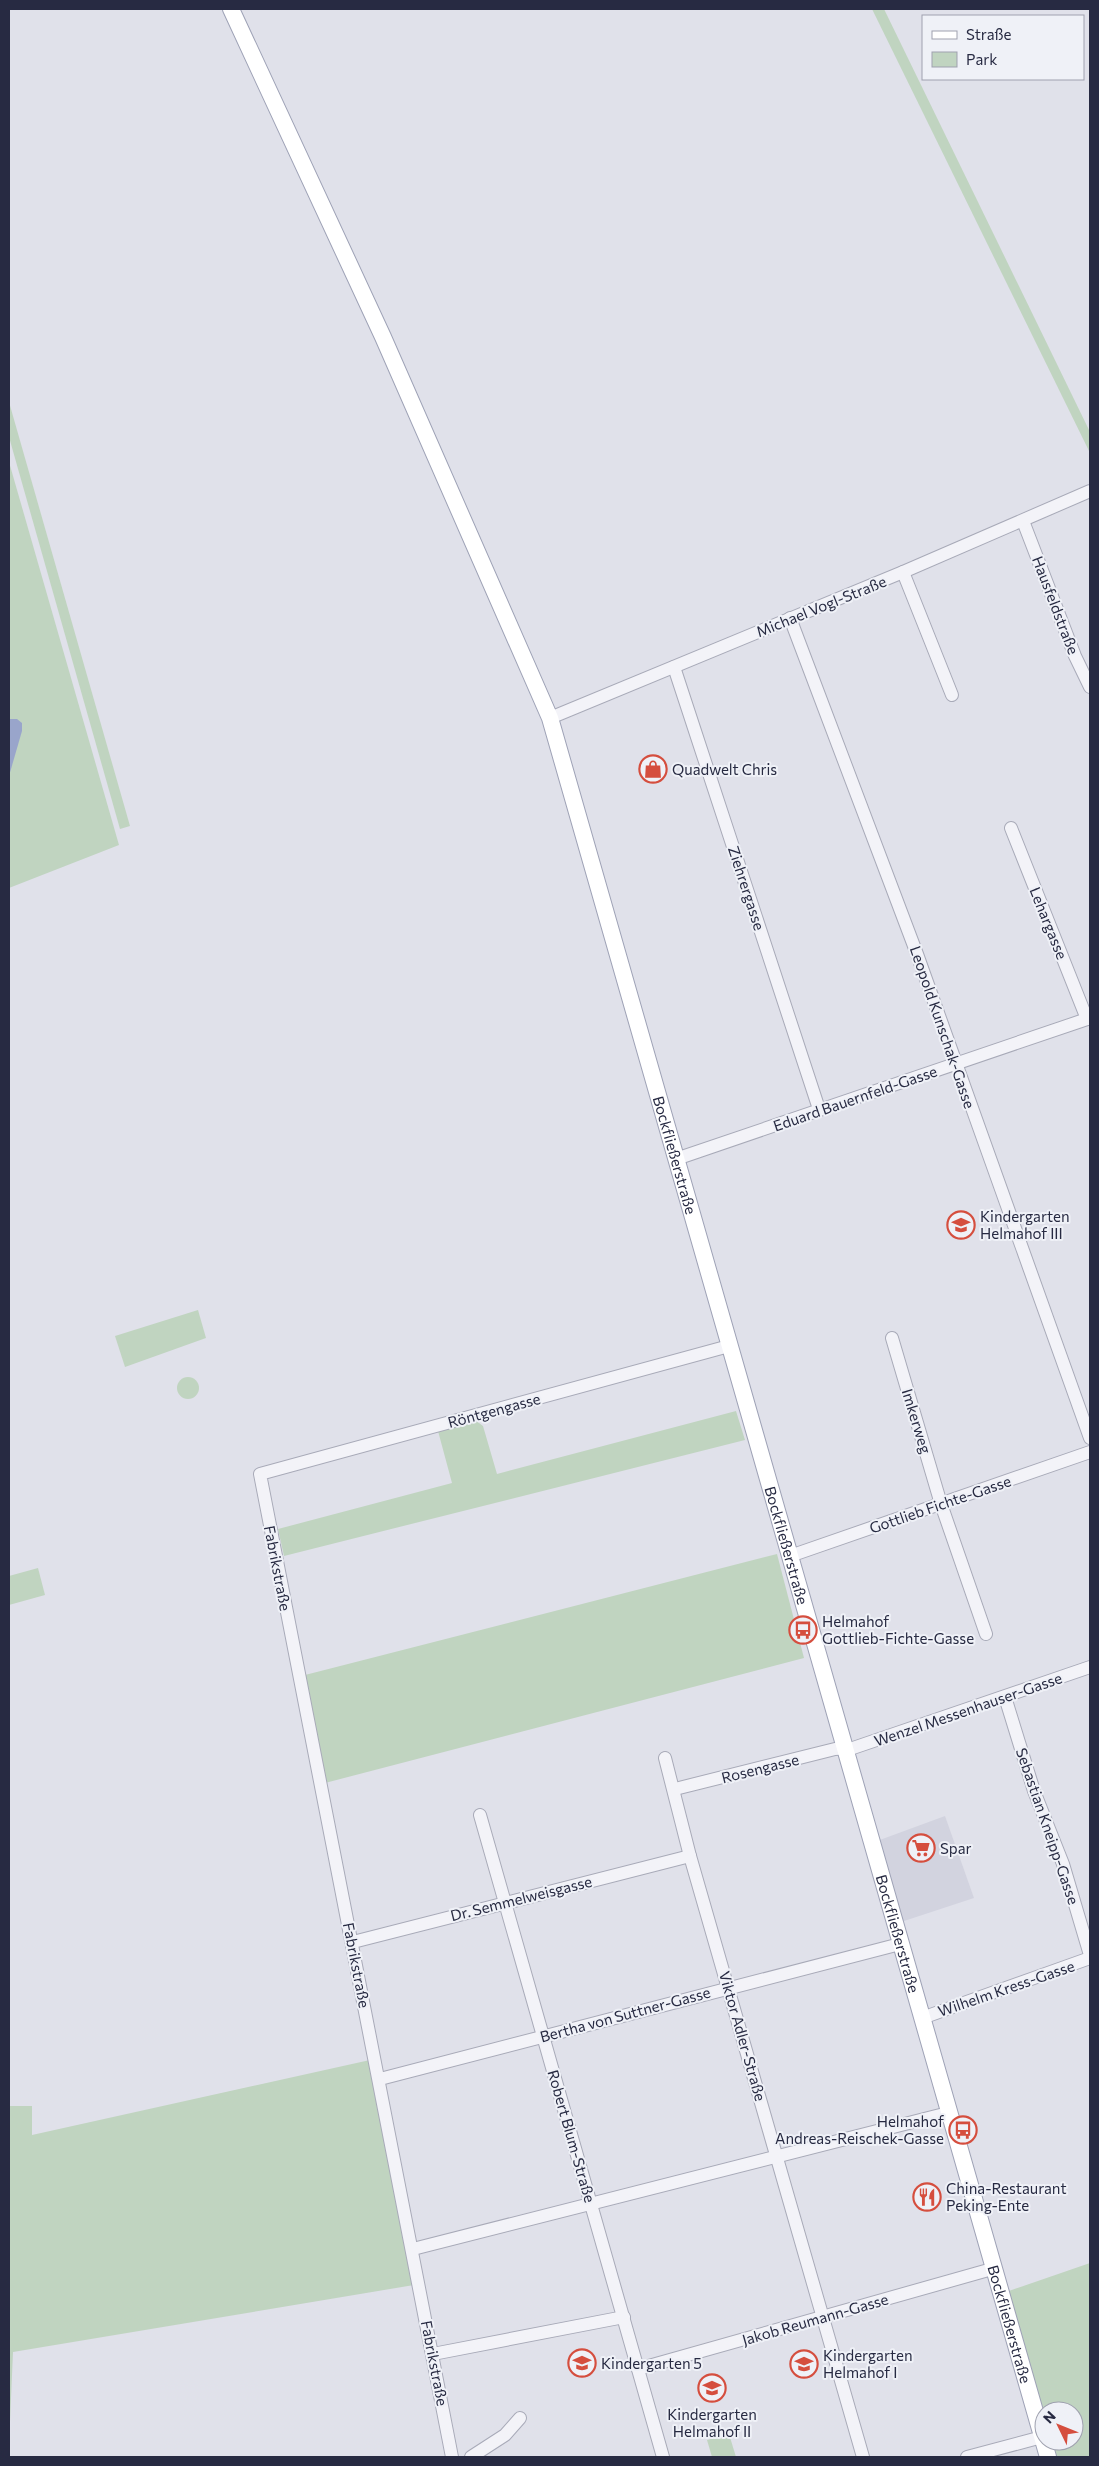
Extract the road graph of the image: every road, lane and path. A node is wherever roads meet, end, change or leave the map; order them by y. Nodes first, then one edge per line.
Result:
1 (232, 9) edge
2 (1090, 491) edge
3 (1023, 521) junction
4 (903, 572) junction
5 (790, 618) junction
6 (674, 667) junction
7 (1090, 687) edge
8 (952, 695) dead end
9 (550, 718) junction
10 (1011, 828) dead end
11 (1089, 1018) edge
12 (956, 1064) junction
13 (819, 1109) junction
14 (676, 1159) junction
15 (892, 1338) dead end
16 (729, 1346) junction
17 (1090, 1438) edge
18 (1090, 1452) edge
19 (260, 1474) joint
20 (942, 1504) junction
21 (790, 1556) junction
22 (986, 1634) dead end
23 (1090, 1667) edge
24 (1005, 1697) junction
25 (845, 1749) junction
26 (665, 1758) dead end
27 (675, 1790) junction
28 (480, 1816) dead end
29 (690, 1856) junction
30 (506, 1902) junction
31 (353, 1942) junction
32 (900, 1944) junction
33 (1090, 1957) edge
34 (730, 1987) junction
35 (922, 2018) junction
36 (544, 2036) junction
37 (380, 2079) junction
38 (948, 2113) junction
39 (777, 2155) junction
40 (591, 2204) junction
41 (413, 2249) junction
42 (992, 2270) junction
43 (822, 2316) junction
44 (624, 2317) junction
45 (433, 2354) junction
46 (638, 2369) junction
47 (1034, 2410) edge
48 (520, 2418) dead end
49 (1034, 2439) edge
50 (452, 2457) edge
51 (471, 2457) edge
52 (663, 2457) edge
53 (863, 2457) edge
54 (966, 2457) edge

1 - 9 main road, Bockfließerstraße
2 - 3 street, Michael Vogl-Straße
3 - 4 street, Michael Vogl-Straße
3 - 7 street, Hausfeldstraße
4 - 5 street, Michael Vogl-Straße
4 - 8 street
5 - 6 street, Michael Vogl-Straße
5 - 12 street, Leopold Kunschak-Gasse
6 - 9 street, Michael Vogl-Straße
6 - 13 street, Ziehrergasse
9 - 14 main road, Bockfließerstraße
10 - 11 street, Lehargasse
11 - 12 street, Eduard Bauernfeld-Gasse
12 - 13 street, Eduard Bauernfeld-Gasse
12 - 17 street, Leopold Kunschak-Gasse
13 - 14 street, Eduard Bauernfeld-Gasse
14 - 16 main road, Bockfließerstraße
15 - 20 street, Imkerweg
16 - 19 street, Röntgengasse
16 - 21 main road, Bockfließerstraße
18 - 20 street, Gottlieb Fichte-Gasse
19 - 31 street, Fabrikstraße
20 - 21 street, Gottlieb Fichte-Gasse
20 - 22 street
21 - 25 main road, Bockfließerstraße
23 - 24 street, Wenzel Messenhauser-Gasse
24 - 25 street, Wenzel Messenhauser-Gasse
24 - 33 street, Sebastian Kneipp-Gasse
25 - 27 street, Rosengasse
25 - 32 main road, Bockfließerstraße
26 - 27 street, Viktor Adler-Straße
27 - 29 street, Viktor Adler-Straße
28 - 30 street, Robert Blum-Straße
29 - 30 street, Dr. Semmelweisgasse
29 - 34 street, Viktor Adler-Straße
30 - 31 street, Dr. Semmelweisgasse
30 - 36 street, Robert Blum-Straße
31 - 37 street, Fabrikstraße
32 - 34 street, Bertha von Suttner-Gasse
32 - 35 main road, Bockfließerstraße
33 - 35 street, Wilhelm Kress-Gasse
34 - 36 street, Bertha von Suttner-Gasse
34 - 39 street, Viktor Adler-Straße
35 - 38 main road, Bockfließerstraße
36 - 37 street, Bertha von Suttner-Gasse
36 - 40 street, Robert Blum-Straße
37 - 41 street, Fabrikstraße
38 - 39 street
38 - 42 main road, Bockfließerstraße
39 - 40 street
39 - 43 street, Viktor Adler-Straße
40 - 41 street
40 - 44 street, Robert Blum-Straße
41 - 45 street, Fabrikstraße
42 - 43 street, Jakob Reumann-Gasse
42 - 47 main road, Bockfließerstraße
43 - 46 street, Jakob Reumann-Gasse
43 - 53 street, Viktor Adler-Straße
44 - 45 street
44 - 46 street, Robert Blum-Straße
45 - 50 street, Fabrikstraße
46 - 52 street, Robert Blum-Straße
48 - 51 street
49 - 54 street

